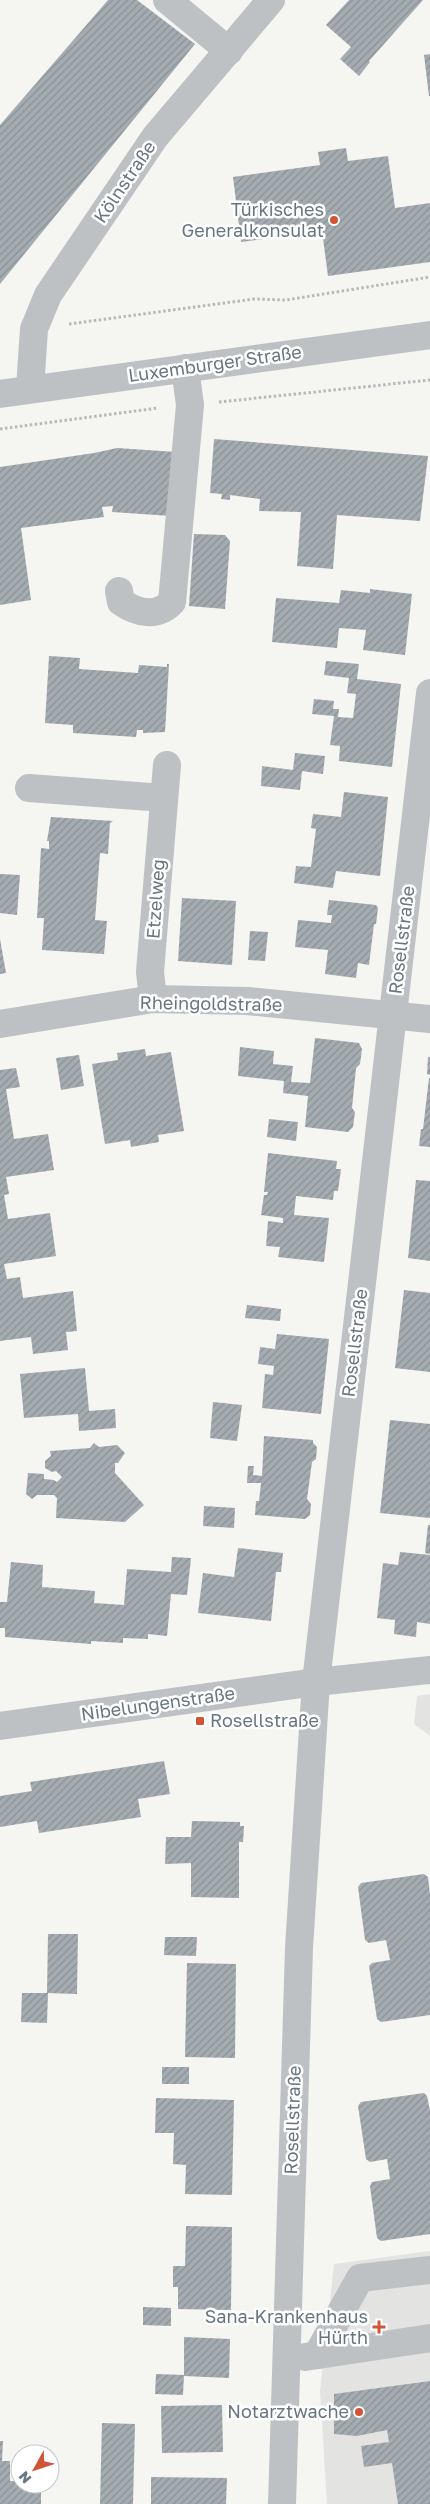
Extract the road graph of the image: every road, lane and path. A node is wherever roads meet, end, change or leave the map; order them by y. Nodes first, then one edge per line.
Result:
1 (167, 0) edge
2 (271, 0) edge
3 (229, 51) junction
4 (430, 277) edge
5 (34, 329) junction
6 (430, 335) edge
7 (185, 368) junction
8 (30, 389) junction
9 (0, 394) edge
10 (119, 591) dead end
11 (430, 693) edge
12 (166, 765) dead end
13 (30, 788) dead end
14 (164, 798) junction
15 (153, 999) junction
16 (393, 1014) junction
17 (430, 1019) edge
18 (0, 1024) edge
19 (430, 1670) edge
20 (316, 1682) junction
21 (0, 1726) edge
22 (430, 2270) edge
23 (430, 2338) edge
24 (317, 2355) junction
25 (286, 2360) junction
26 (282, 2504) edge

1 - 3 street
2 - 3 street, Kölnstraße
3 - 5 street, Kölnstraße
4 - 5 path
5 - 8 street, Kölnstraße
6 - 7 street, Luxemburger Straße
7 - 8 street, Luxemburger Straße
7 - 10 street
8 - 9 street, Luxemburger Straße
11 - 16 street, Rosellstraße
12 - 14 street, Etzelweg
13 - 14 street
14 - 15 street, Etzelweg
15 - 16 street, Rheingoldstraße
15 - 18 street, Rheingoldstraße
16 - 17 street, Rheingoldstraße
16 - 20 street, Rosellstraße
19 - 20 street, Nibelungenstraße
20 - 21 street, Nibelungenstraße
20 - 25 street, Rosellstraße
22 - 24 street
23 - 24 street
24 - 25 street
25 - 26 street, Rosellstraße

